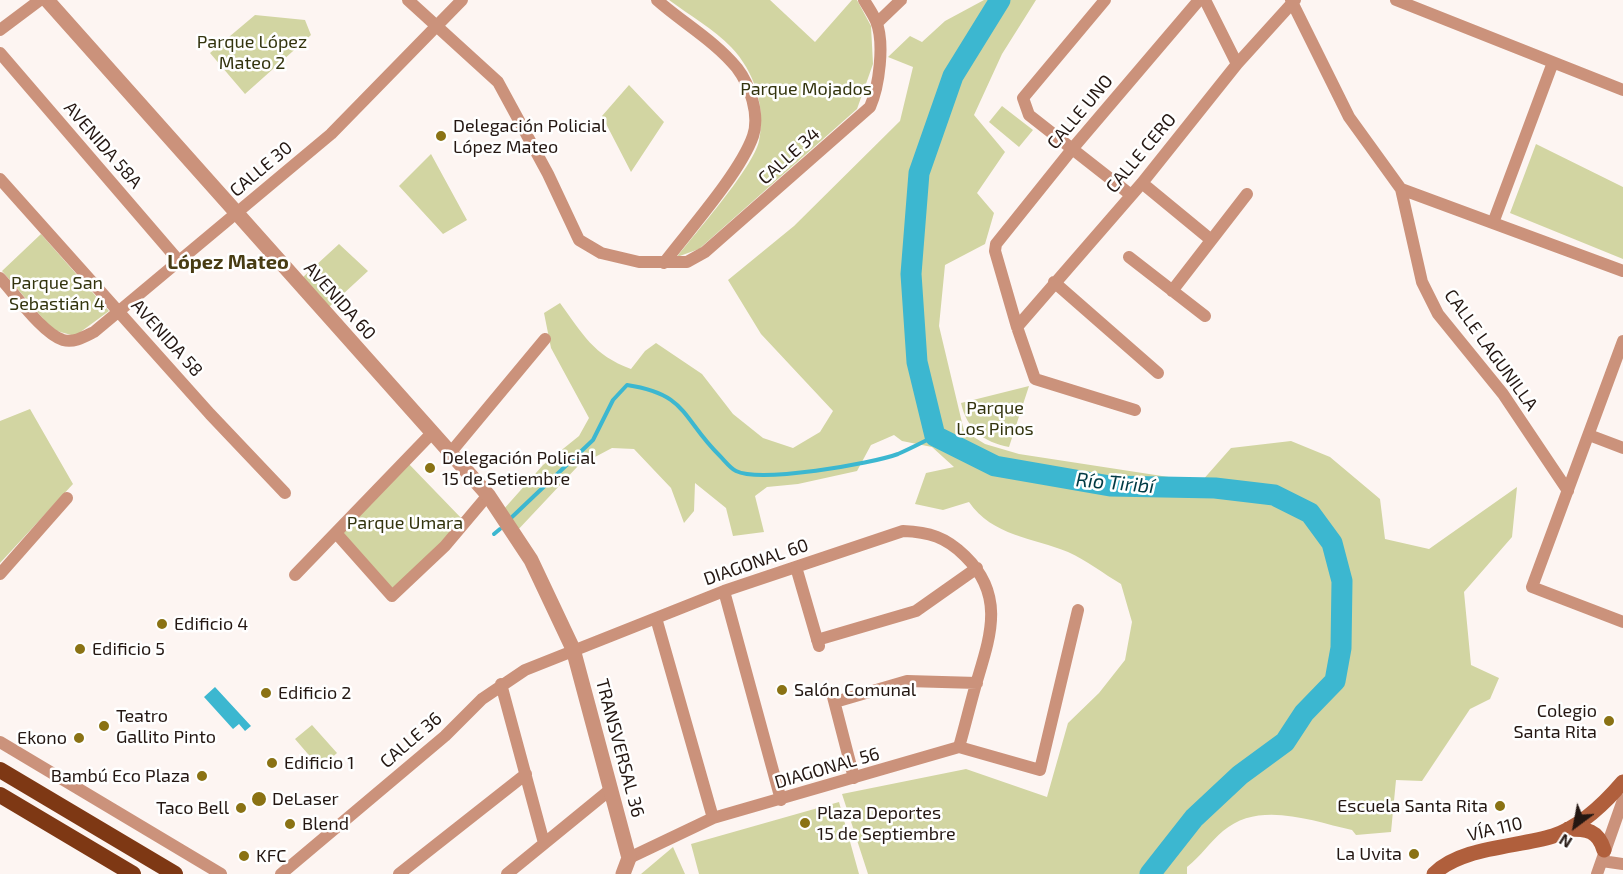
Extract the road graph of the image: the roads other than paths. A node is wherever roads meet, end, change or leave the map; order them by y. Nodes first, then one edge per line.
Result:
1 (40, 0) edge
2 (47, 0) edge
3 (408, 0) edge
4 (462, 0) edge
5 (657, 0) edge
6 (864, 0) edge
7 (901, 0) edge
8 (1105, 0) edge
9 (1199, 0) edge
10 (1205, 0) edge
11 (1292, 0) edge
12 (1396, 0) edge
13 (877, 23) junction
14 (438, 25) junction
15 (0, 30) edge
16 (0, 53) edge
17 (1237, 64) junction
18 (1552, 64) junction
19 (1623, 90) edge
20 (1073, 148) junction
21 (0, 179) edge
22 (1142, 183) junction
23 (1401, 189) junction
24 (1247, 194) dead end
25 (1131, 195) junction
26 (236, 213) junction
27 (1493, 223) junction
28 (1210, 239) junction
29 (1129, 257) dead end
30 (178, 260) junction
31 (664, 263) junction
32 (1623, 271) edge
33 (0, 278) edge
34 (1054, 282) junction
35 (1172, 291) junction
36 (118, 310) junction
37 (1205, 316) dead end
38 (1017, 327) junction
39 (545, 339) dead end
40 (1623, 341) edge
41 (1158, 373) dead end
42 (1135, 410) dead end
43 (434, 432) junction
44 (1589, 435) junction
45 (1623, 448) edge
46 (451, 452) junction
47 (1568, 491) junction
48 (285, 493) dead end
49 (488, 495) junction
50 (67, 498) dead end
51 (336, 533) junction
52 (796, 567) junction
53 (977, 568) junction
54 (0, 574) edge
55 (295, 575) dead end
56 (724, 591) junction
57 (1078, 610) dead end
58 (656, 618) junction
59 (1623, 622) edge
60 (573, 649) junction
61 (976, 683) junction
62 (501, 684) junction
63 (0, 742) edge
64 (959, 747) junction
65 (0, 770) edge
66 (526, 774) junction
67 (854, 778) junction
68 (1623, 782) edge
69 (611, 789) junction
70 (0, 795) edge
71 (781, 800) junction
72 (1623, 800) edge
73 (713, 818) junction
74 (1568, 830) junction
75 (544, 843) junction
76 (1603, 855) junction
77 (629, 858) junction
78 (1623, 864) edge
79 (133, 874) edge
80 (175, 874) edge
81 (221, 874) edge
82 (282, 874) edge
83 (399, 874) edge
84 (507, 874) edge
85 (623, 874) edge
86 (1434, 874) edge
87 (1597, 874) edge

1 - 15 street
2 - 26 street, AVENIDA 60
3 - 14 street, CALLE 34
4 - 14 street, CALLE 30
5 - 31 street
6 - 13 street
7 - 13 street
8 - 20 street
9 - 20 street, CALLE UNO
10 - 17 street
11 - 17 street, CALLE CERO
11 - 23 street, CALLE LAGUNILLA
12 - 18 street
13 - 31 street, CALLE 34
14 - 26 street, CALLE 30
14 - 31 street, CALLE 34
16 - 30 street, AVENIDA 58A
17 - 22 street, CALLE CERO
18 - 19 street
18 - 27 street
20 - 25 street
20 - 38 street, CALLE UNO
21 - 36 street, AVENIDA 58
22 - 25 street, CALLE CERO
22 - 28 street
23 - 27 street
23 - 47 street, CALLE LAGUNILLA
24 - 28 street
25 - 34 street, CALLE CERO
26 - 30 street, CALLE 30
26 - 43 street, AVENIDA 60
27 - 32 street
28 - 35 street
29 - 35 street
30 - 36 street, CALLE 30
33 - 36 street, CALLE 30
34 - 38 street, CALLE CERO
34 - 41 street
35 - 37 street
36 - 48 street, AVENIDA 58
38 - 42 street
39 - 46 street
40 - 44 street
43 - 46 street, AVENIDA 60
43 - 51 street
44 - 45 street
44 - 47 street
46 - 49 street, AVENIDA 60
47 - 59 street
49 - 51 street
49 - 60 street, AVENIDA 60
50 - 54 street
51 - 55 street
52 - 53 street, DIAGONAL 60
52 - 53 street
52 - 56 street, DIAGONAL 60
53 - 61 street
56 - 58 street, DIAGONAL 60
56 - 71 street
57 - 64 street
58 - 60 street, DIAGONAL 60
58 - 73 street
60 - 62 street, CALLE 36
60 - 69 street, TRANSVERSAL 36
61 - 64 street
61 - 67 street
62 - 66 street
62 - 82 street, CALLE 36
63 - 81 street
64 - 67 street, DIAGONAL 56
65 - 80 highway
66 - 75 street
66 - 83 street
67 - 71 street, DIAGONAL 56
68 - 74 main road, VÍA 110
69 - 75 street
69 - 77 street, TRANSVERSAL 36
70 - 79 highway
71 - 73 street, DIAGONAL 56
72 - 76 street
73 - 77 street, DIAGONAL 56
74 - 76 main road
74 - 86 main road, VÍA 110
75 - 84 street
76 - 78 street
76 - 87 street
77 - 85 street

